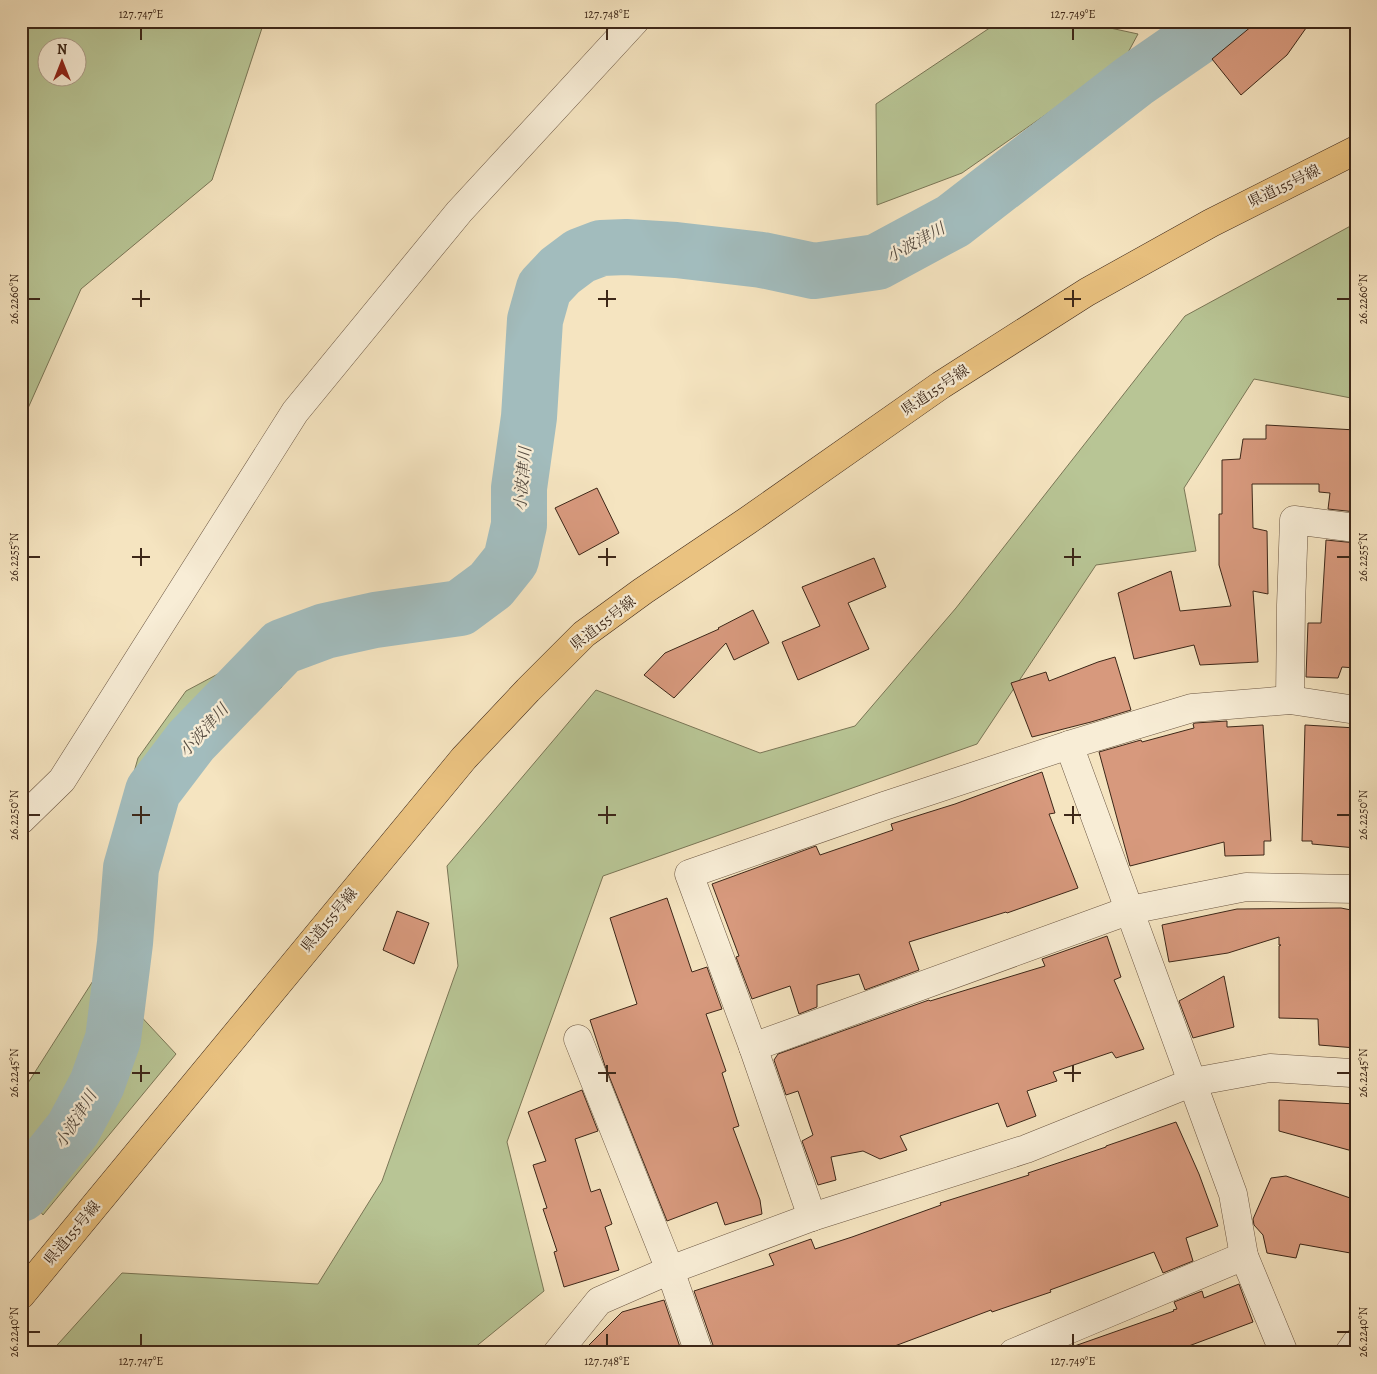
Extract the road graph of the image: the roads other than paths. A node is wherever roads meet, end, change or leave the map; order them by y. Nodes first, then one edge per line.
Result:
1 (636, 21) edge
2 (1356, 150) edge
3 (1356, 528) edge
4 (1290, 700) junction
5 (1356, 710) edge
6 (1069, 746) junction
7 (21, 820) edge
8 (1356, 890) edge
9 (1130, 910) junction
10 (578, 1039) dead end
11 (753, 1047) junction
12 (1356, 1075) edge
13 (1193, 1082) junction
14 (812, 1217) junction
15 (1244, 1256) junction
16 (670, 1270) junction
17 (21, 1295) edge
18 (1356, 1343) edge
19 (558, 1353) edge
20 (699, 1353) edge
21 (1013, 1353) edge
22 (1284, 1353) edge
23 (1349, 1353) edge

1 - 7 street
2 - 17 main road, 県道155号線
3 - 4 street
4 - 5 street
4 - 6 street
6 - 9 street
6 - 11 street
8 - 9 street
9 - 11 street
9 - 13 street
10 - 16 street
11 - 14 street
12 - 13 street
13 - 14 street
13 - 15 street
14 - 16 street
15 - 21 street
15 - 22 street
16 - 19 street
16 - 20 street
18 - 23 street

